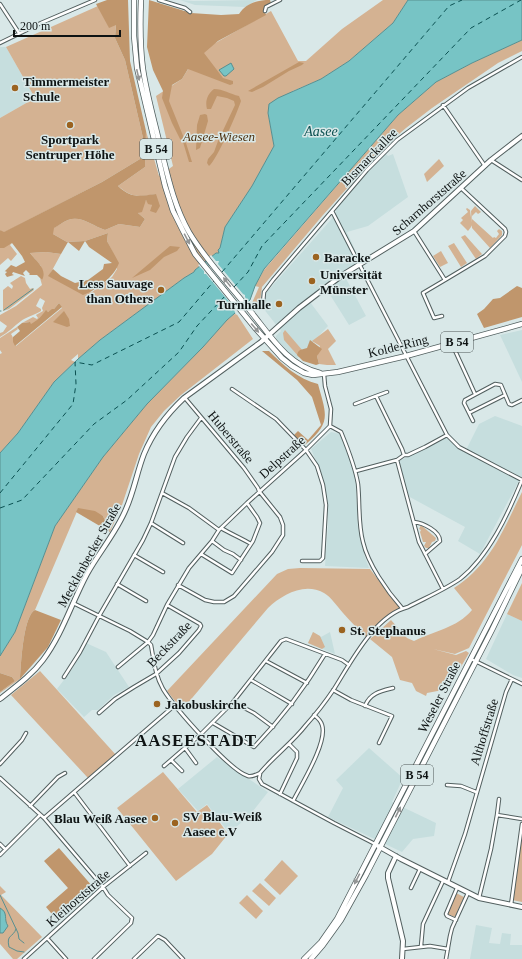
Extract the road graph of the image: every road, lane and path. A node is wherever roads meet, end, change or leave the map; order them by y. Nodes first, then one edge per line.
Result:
1 (95, 0) edge
2 (134, 0) edge
3 (141, 0) edge
4 (159, 0) edge
5 (280, 0) edge
6 (0, 4) edge
7 (265, 11) dead end
8 (190, 12) dead end
9 (19, 33) junction
10 (0, 43) edge
11 (522, 57) edge
12 (443, 106) junction
13 (522, 136) edge
14 (491, 160) junction
15 (485, 166) junction
16 (522, 180) edge
17 (461, 188) junction
18 (332, 210) junction
19 (414, 231) junction
20 (360, 264) junction
21 (445, 280) junction
22 (263, 303) dead end
23 (442, 316) dead end
24 (522, 324) edge
25 (269, 335) junction
26 (264, 339) junction
27 (452, 344) junction
28 (405, 354) junction
29 (324, 374) junction
30 (232, 389) dead end
31 (387, 392) dead end
32 (475, 394) junction
33 (505, 395) junction
34 (376, 396) junction
35 (184, 398) junction
36 (522, 400) edge
37 (355, 404) dead end
38 (469, 413) junction
39 (201, 418) junction
40 (473, 421) dead end
41 (330, 426) junction
42 (447, 435) junction
43 (306, 450) junction
44 (404, 455) junction
45 (397, 460) junction
46 (356, 471) junction
47 (522, 480) edge
48 (259, 491) junction
49 (162, 493) junction
50 (247, 503) junction
51 (414, 522) junction
52 (151, 523) junction
53 (220, 529) junction
54 (212, 541) junction
55 (183, 543) dead end
56 (251, 544) junction
57 (200, 554) junction
58 (425, 554) junction
59 (134, 555) junction
60 (241, 560) junction
61 (522, 560) edge
62 (302, 561) dead end
63 (522, 568) edge
64 (163, 572) dead end
65 (117, 584) junction
66 (178, 585) junction
67 (443, 589) junction
68 (146, 601) dead end
69 (73, 603) junction
70 (167, 605) junction
71 (402, 608) junction
72 (99, 616) junction
73 (148, 642) junction
74 (326, 654) junction
75 (474, 660) junction
76 (266, 661) junction
77 (349, 665) junction
78 (118, 667) dead end
79 (156, 674) junction
80 (64, 677) dead end
81 (512, 679) junction
82 (251, 680) junction
83 (308, 684) junction
84 (522, 684) edge
85 (393, 688) dead end
86 (333, 690) junction
87 (0, 699) edge
88 (233, 702) junction
89 (292, 704) junction
90 (175, 705) junction
91 (365, 706) junction
92 (99, 713) dead end
93 (314, 715) junction
94 (213, 723) junction
95 (273, 728) junction
96 (26, 733) dead end
97 (200, 734) junction
98 (379, 743) dead end
99 (289, 744) junction
100 (185, 748) junction
101 (171, 760) junction
102 (196, 763) dead end
103 (0, 764) edge
104 (164, 766) dead end
105 (182, 772) dead end
106 (65, 773) dead end
107 (260, 774) junction
108 (0, 778) edge
109 (447, 785) dead end
110 (74, 792) junction
111 (476, 792) junction
112 (280, 794) junction
113 (499, 799) dead end
114 (293, 801) junction
115 (30, 806) junction
116 (40, 815) junction
117 (497, 815) junction
118 (44, 818) junction
119 (522, 819) edge
120 (522, 824) edge
121 (0, 844) edge
122 (376, 844) junction
123 (381, 847) junction
124 (6, 849) junction
125 (146, 853) dead end
126 (0, 855) edge
127 (396, 856) junction
128 (130, 866) junction
129 (420, 869) junction
130 (445, 882) junction
131 (103, 887) junction
132 (411, 888) dead end
133 (457, 888) junction
134 (468, 893) junction
135 (479, 898) junction
136 (510, 905) junction
137 (522, 907) edge
138 (456, 920) junction
139 (47, 938) junction
140 (421, 946) junction
141 (403, 948) junction
142 (448, 949) junction
143 (24, 959) edge
144 (66, 959) edge
145 (94, 959) edge
146 (134, 959) edge
147 (183, 959) edge
148 (304, 959) edge
149 (311, 959) edge
150 (402, 959) edge
151 (446, 959) edge

1 - 9 street
2 -> 26 main road, B 54
25 -> 3 main road, B 54
4 - 8 street
5 - 7 street
6 - 9 street
9 - 10 street
11 - 12 street, Bismarckallee
12 - 15 street
12 - 18 street, Bismarckallee
13 - 14 street, Scharnhorststraße
14 - 15 street, Scharnhorststraße
14 - 16 street
15 - 17 street, Scharnhorststraße
17 - 19 street, Scharnhorststraße
17 - 21 street
18 - 20 street
18 - 22 street, Bismarckallee
19 - 20 street, Scharnhorststraße
19 - 21 street
20 - 25 street, Scharnhorststraße
20 - 28 street
21 - 23 street
24 - 27 main road, Kolde-Ring / B 54
25 - 26 street, Mecklenbecker Straße
25 - 29 main road, Kolde-Ring / B 54
26 - 29 main road, Kolde-Ring / B 54
26 - 35 street, Mecklenbecker Straße
27 - 28 main road, Kolde-Ring / B 54
27 - 32 street
28 - 29 main road, Kolde-Ring / B 54
28 - 42 street
29 - 41 street
30 - 43 street
31 - 34 street
32 - 33 street
32 - 38 street
33 - 36 street
33 - 38 street
34 - 37 street
34 - 44 street
35 - 39 street, Huberstraße
35 - 69 street, Mecklenbecker Straße
38 - 40 street
39 - 48 street, Huberstraße
39 - 49 street
41 - 43 street, Delpstraße
41 - 46 street
42 - 44 street
42 - 47 street
43 - 48 street, Delpstraße
43 - 62 street
44 - 45 street
45 - 46 street
45 - 51 street
46 - 71 street
47 - 67 street
48 - 50 street, Delpstraße
48 - 66 street, Huberstraße
49 - 52 street
49 - 53 street
50 - 53 street, Delpstraße
50 - 56 street
51 - 58 street
51 - 58 street
52 - 55 street
52 - 59 street
53 - 54 street, Delpstraße
53 - 56 street
54 - 57 street, Delpstraße
54 - 60 street
56 - 60 street
57 - 60 street
57 - 66 street, Delpstraße
58 - 67 street
59 - 64 street
59 - 65 street
61 - 75 main road, Weseler Straße / B 54
63 - 75 main road, Weseler Straße / B 54
65 - 68 street
65 - 72 street
66 - 70 street, Delpstraße
67 - 71 street
69 - 72 street
69 - 87 street, Mecklenbecker Straße
70 - 73 street, Delpstraße
70 - 79 street, Beckstraße
71 - 77 street
72 - 73 street
72 - 80 street
73 - 78 street
73 - 79 street
74 - 76 street
74 - 77 street
74 - 83 street
75 - 81 street
75 - 122 main road, Weseler Straße / B 54
123 -> 75 main road, Weseler Straße / B 54
76 - 82 street
76 - 83 street
77 - 86 street
79 - 90 street
79 - 92 street, Beckstraße
81 - 84 street
81 - 111 street, Althoffstraße
82 - 88 street
82 - 89 street
83 - 89 street
85 - 91 street
86 - 91 street
86 - 93 street
88 - 94 street
88 - 95 street
89 - 95 street
90 - 97 street
90 - 110 street
91 - 98 street
93 - 99 street
93 - 114 street
94 - 95 street
94 - 97 street
96 - 103 street
97 - 100 street
97 - 107 street
99 - 107 street
99 - 112 street
100 - 101 street
100 - 102 street
101 - 104 street
101 - 105 street
106 - 115 street
107 - 112 street
108 - 115 street
109 - 111 street
110 - 118 street
110 - 128 street
111 - 130 street, Althoffstraße
112 - 114 street
113 - 117 street
114 - 122 street
115 - 116 street
116 - 118 street
116 - 124 street
117 - 119 street
117 - 135 street
118 - 131 street
120 - 136 street
121 - 124 street
122 - 123 street
122 -> 148 main road, Weseler Straße / B 54
123 - 127 street
123 - 149 main road, Weseler Straße / B 54
124 - 126 street
125 - 128 street, Kleihorststraße
127 - 129 street
127 - 141 street
128 - 131 street, Kleihorststraße
129 - 130 street
129 - 132 street
130 - 133 street
130 - 140 street, Althoffstraße
131 - 139 street, Kleihorststraße
131 - 145 street
133 - 134 street
133 - 138 street
134 - 135 street
134 - 138 street
135 - 136 street
136 - 137 street
138 - 142 street
139 - 143 street, Kleihorststraße
139 - 144 street
140 - 141 street
140 - 142 street
141 - 150 street
142 - 151 street
146 - 147 street

